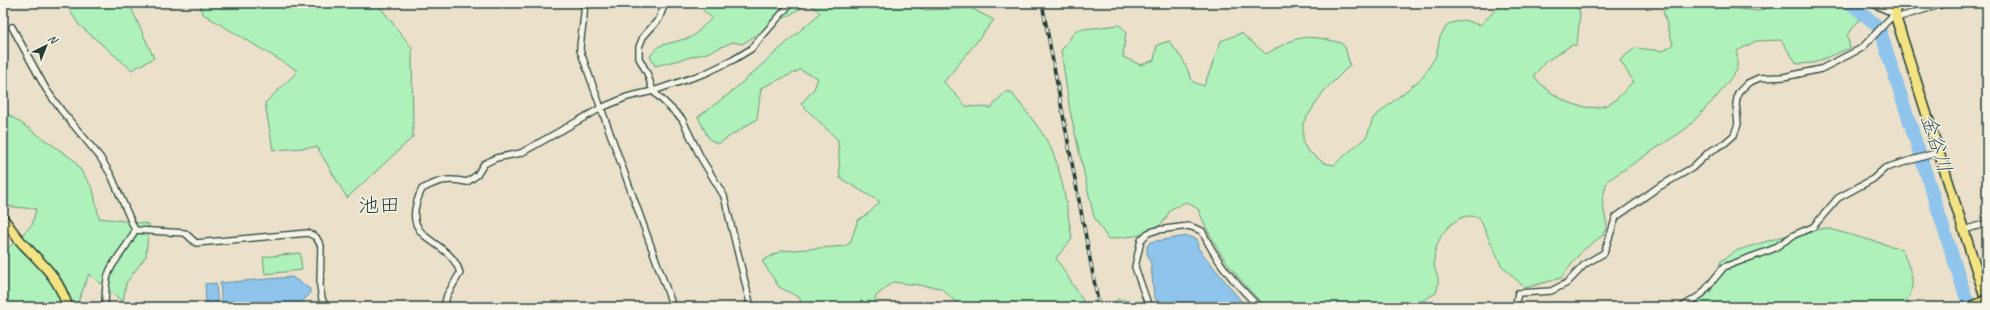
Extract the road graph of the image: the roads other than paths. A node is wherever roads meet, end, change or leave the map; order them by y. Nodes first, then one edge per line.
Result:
1 (584, 3) edge
2 (665, 3) edge
3 (791, 3) edge
4 (1873, 3) edge
5 (1895, 3) edge
6 (1946, 3) edge
7 (1896, 16) junction
8 (12, 27) dead end
9 (653, 91) junction
10 (601, 108) junction
11 (1939, 152) junction
12 (3, 219) edge
13 (1987, 223) edge
14 (135, 230) junction
15 (1964, 230) junction
16 (1987, 300) edge
17 (1987, 303) edge
18 (68, 307) edge
19 (105, 307) edge
20 (326, 307) edge
21 (444, 307) edge
22 (673, 307) edge
23 (751, 307) edge
24 (1149, 307) edge
25 (1259, 307) edge
26 (1515, 307) edge
27 (1682, 307) edge
28 (1971, 307) edge

1 - 10 street
2 - 9 street
3 - 9 street
4 - 7 street
5 - 7 main road
6 - 7 street
7 - 11 main road
7 - 26 street
8 - 14 street
9 - 10 street
9 - 23 street
10 - 21 street
10 - 22 street
11 - 15 main road
11 - 27 street
12 - 18 main road
13 - 15 street
14 - 19 street
14 - 20 street
15 - 17 main road
16 - 28 highway, bridge
24 - 25 street

